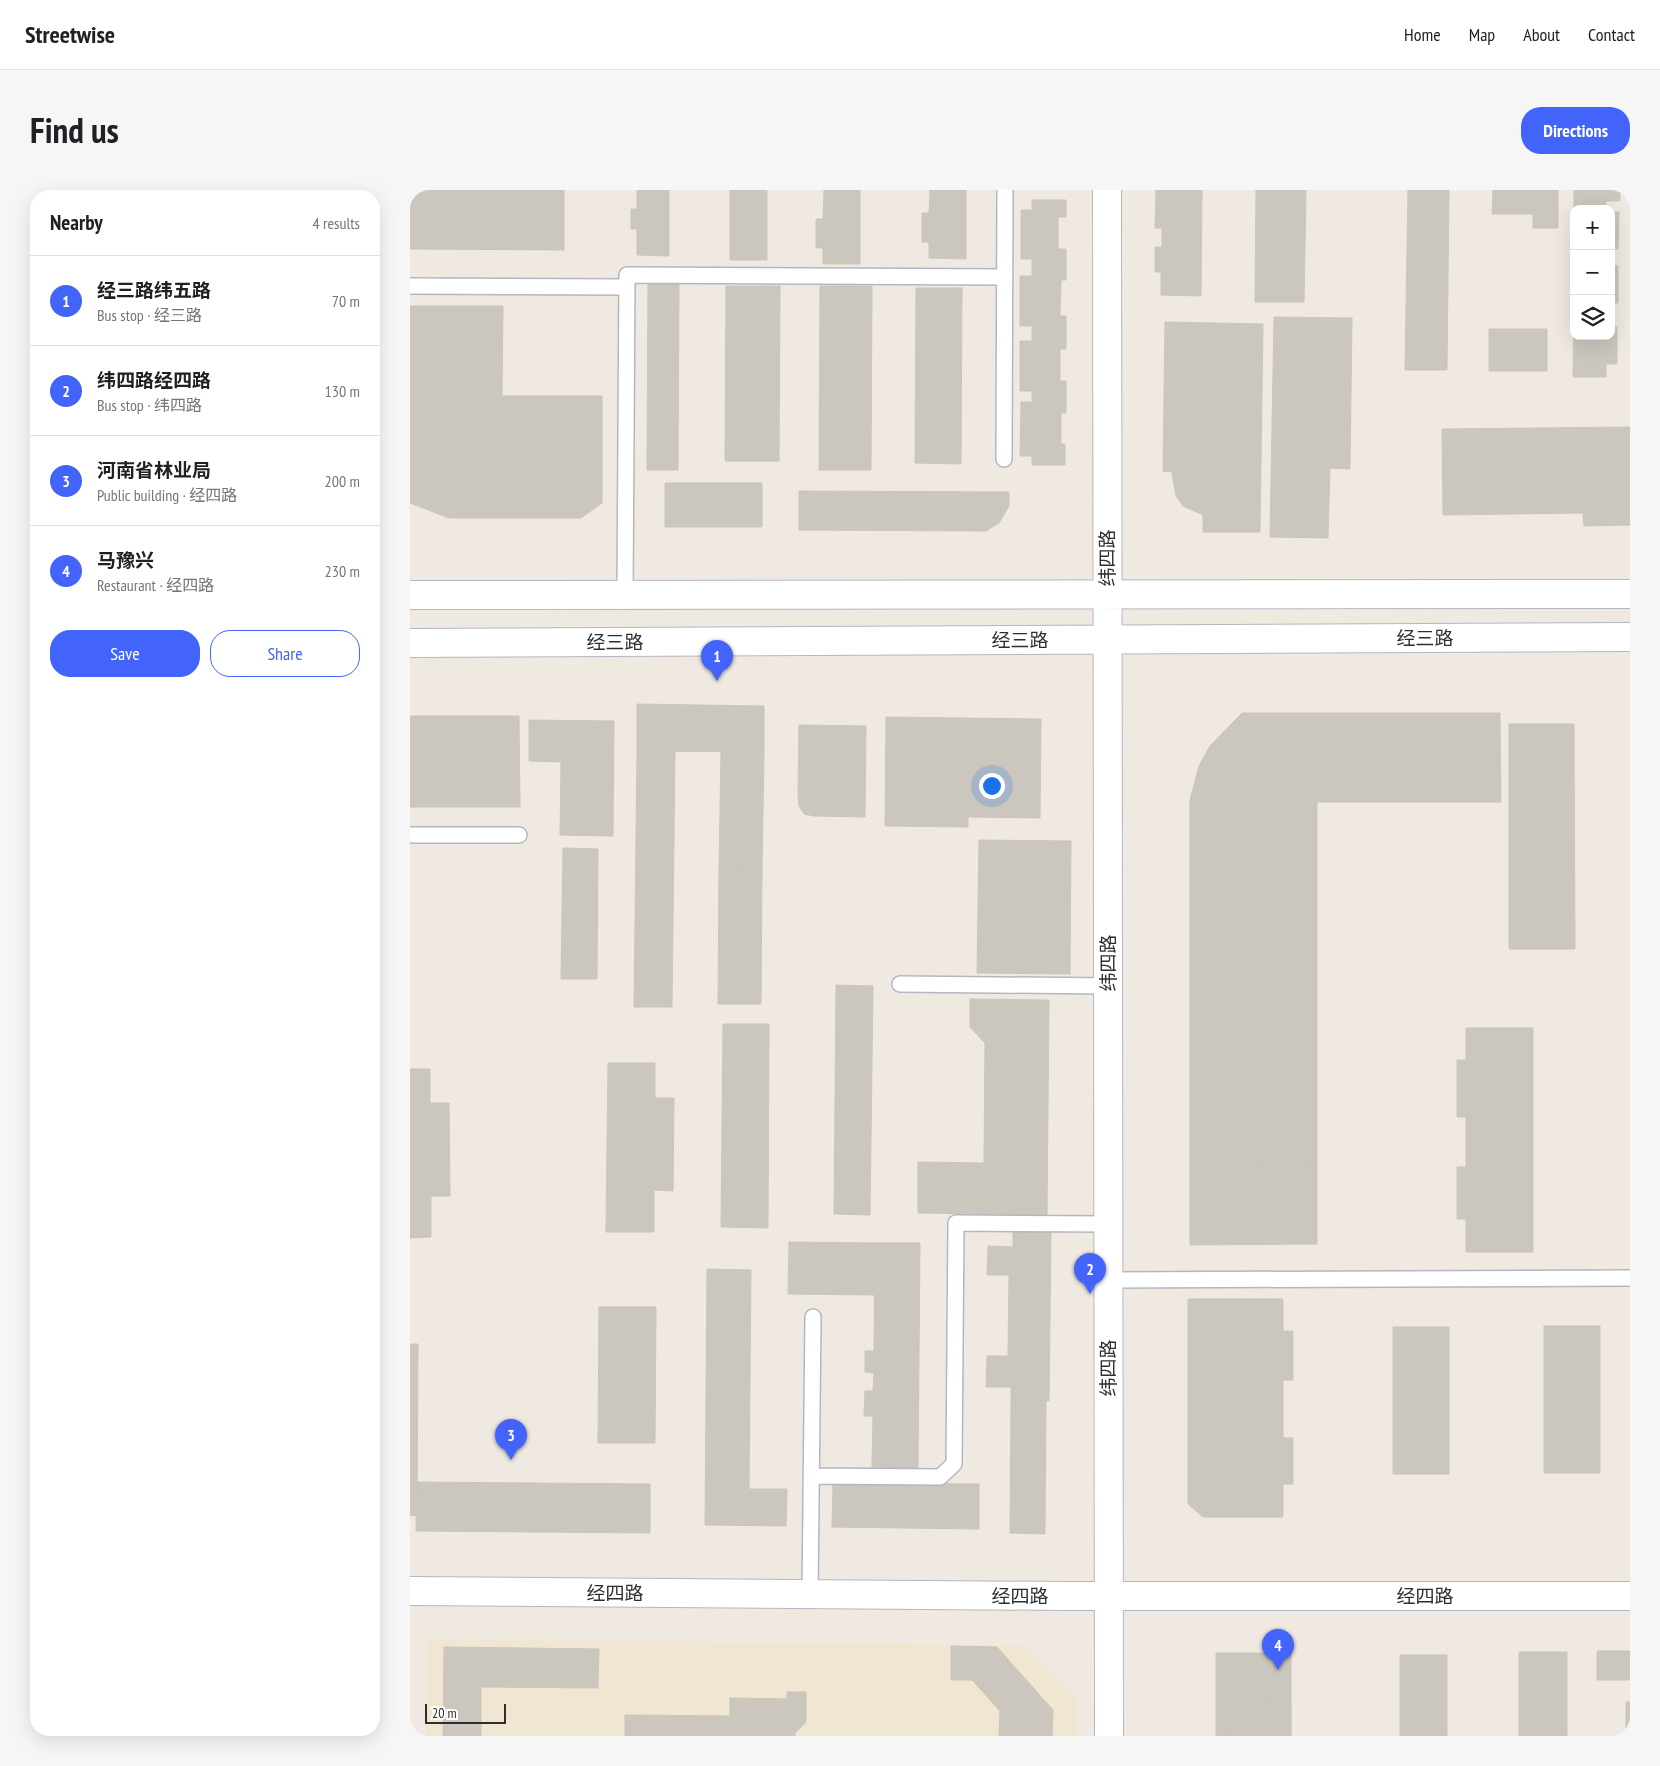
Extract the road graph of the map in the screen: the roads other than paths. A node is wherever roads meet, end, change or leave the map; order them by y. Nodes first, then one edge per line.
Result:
1 (1005, 190) edge
2 (1107, 190) edge
3 (1005, 277) junction
4 (410, 286) edge
5 (627, 287) junction
6 (1004, 459) dead end
7 (1107, 594) junction
8 (1630, 594) edge
9 (410, 595) edge
10 (625, 595) junction
11 (1630, 637) edge
12 (1107, 639) junction
13 (410, 643) edge
14 (410, 835) edge
15 (519, 835) dead end
16 (900, 984) dead end
17 (1108, 986) junction
18 (1108, 1224) junction
19 (1630, 1278) edge
20 (1108, 1280) junction
21 (812, 1317) dead end
22 (811, 1476) junction
23 (410, 1591) edge
24 (810, 1594) junction
25 (1109, 1596) junction
26 (1630, 1596) edge
27 (1109, 1736) edge

1 - 3 lane
2 - 7 street, 纬四路
3 - 5 lane
3 - 6 lane
4 - 5 lane
5 - 10 lane
7 - 8 street
7 - 10 street
7 - 12 street, 纬四路
9 - 10 street
11 - 12 street, 经三路
12 - 13 street, 经三路
12 - 17 street, 纬四路
14 - 15 lane
16 - 17 lane
17 - 18 street, 纬四路
18 - 20 street, 纬四路
18 - 22 lane
19 - 20 lane
20 - 25 street, 纬四路
21 - 22 lane
22 - 24 lane
23 - 24 street, 经四路
24 - 25 street, 经四路
25 - 26 street, 经四路
25 - 27 street, 纬四路

